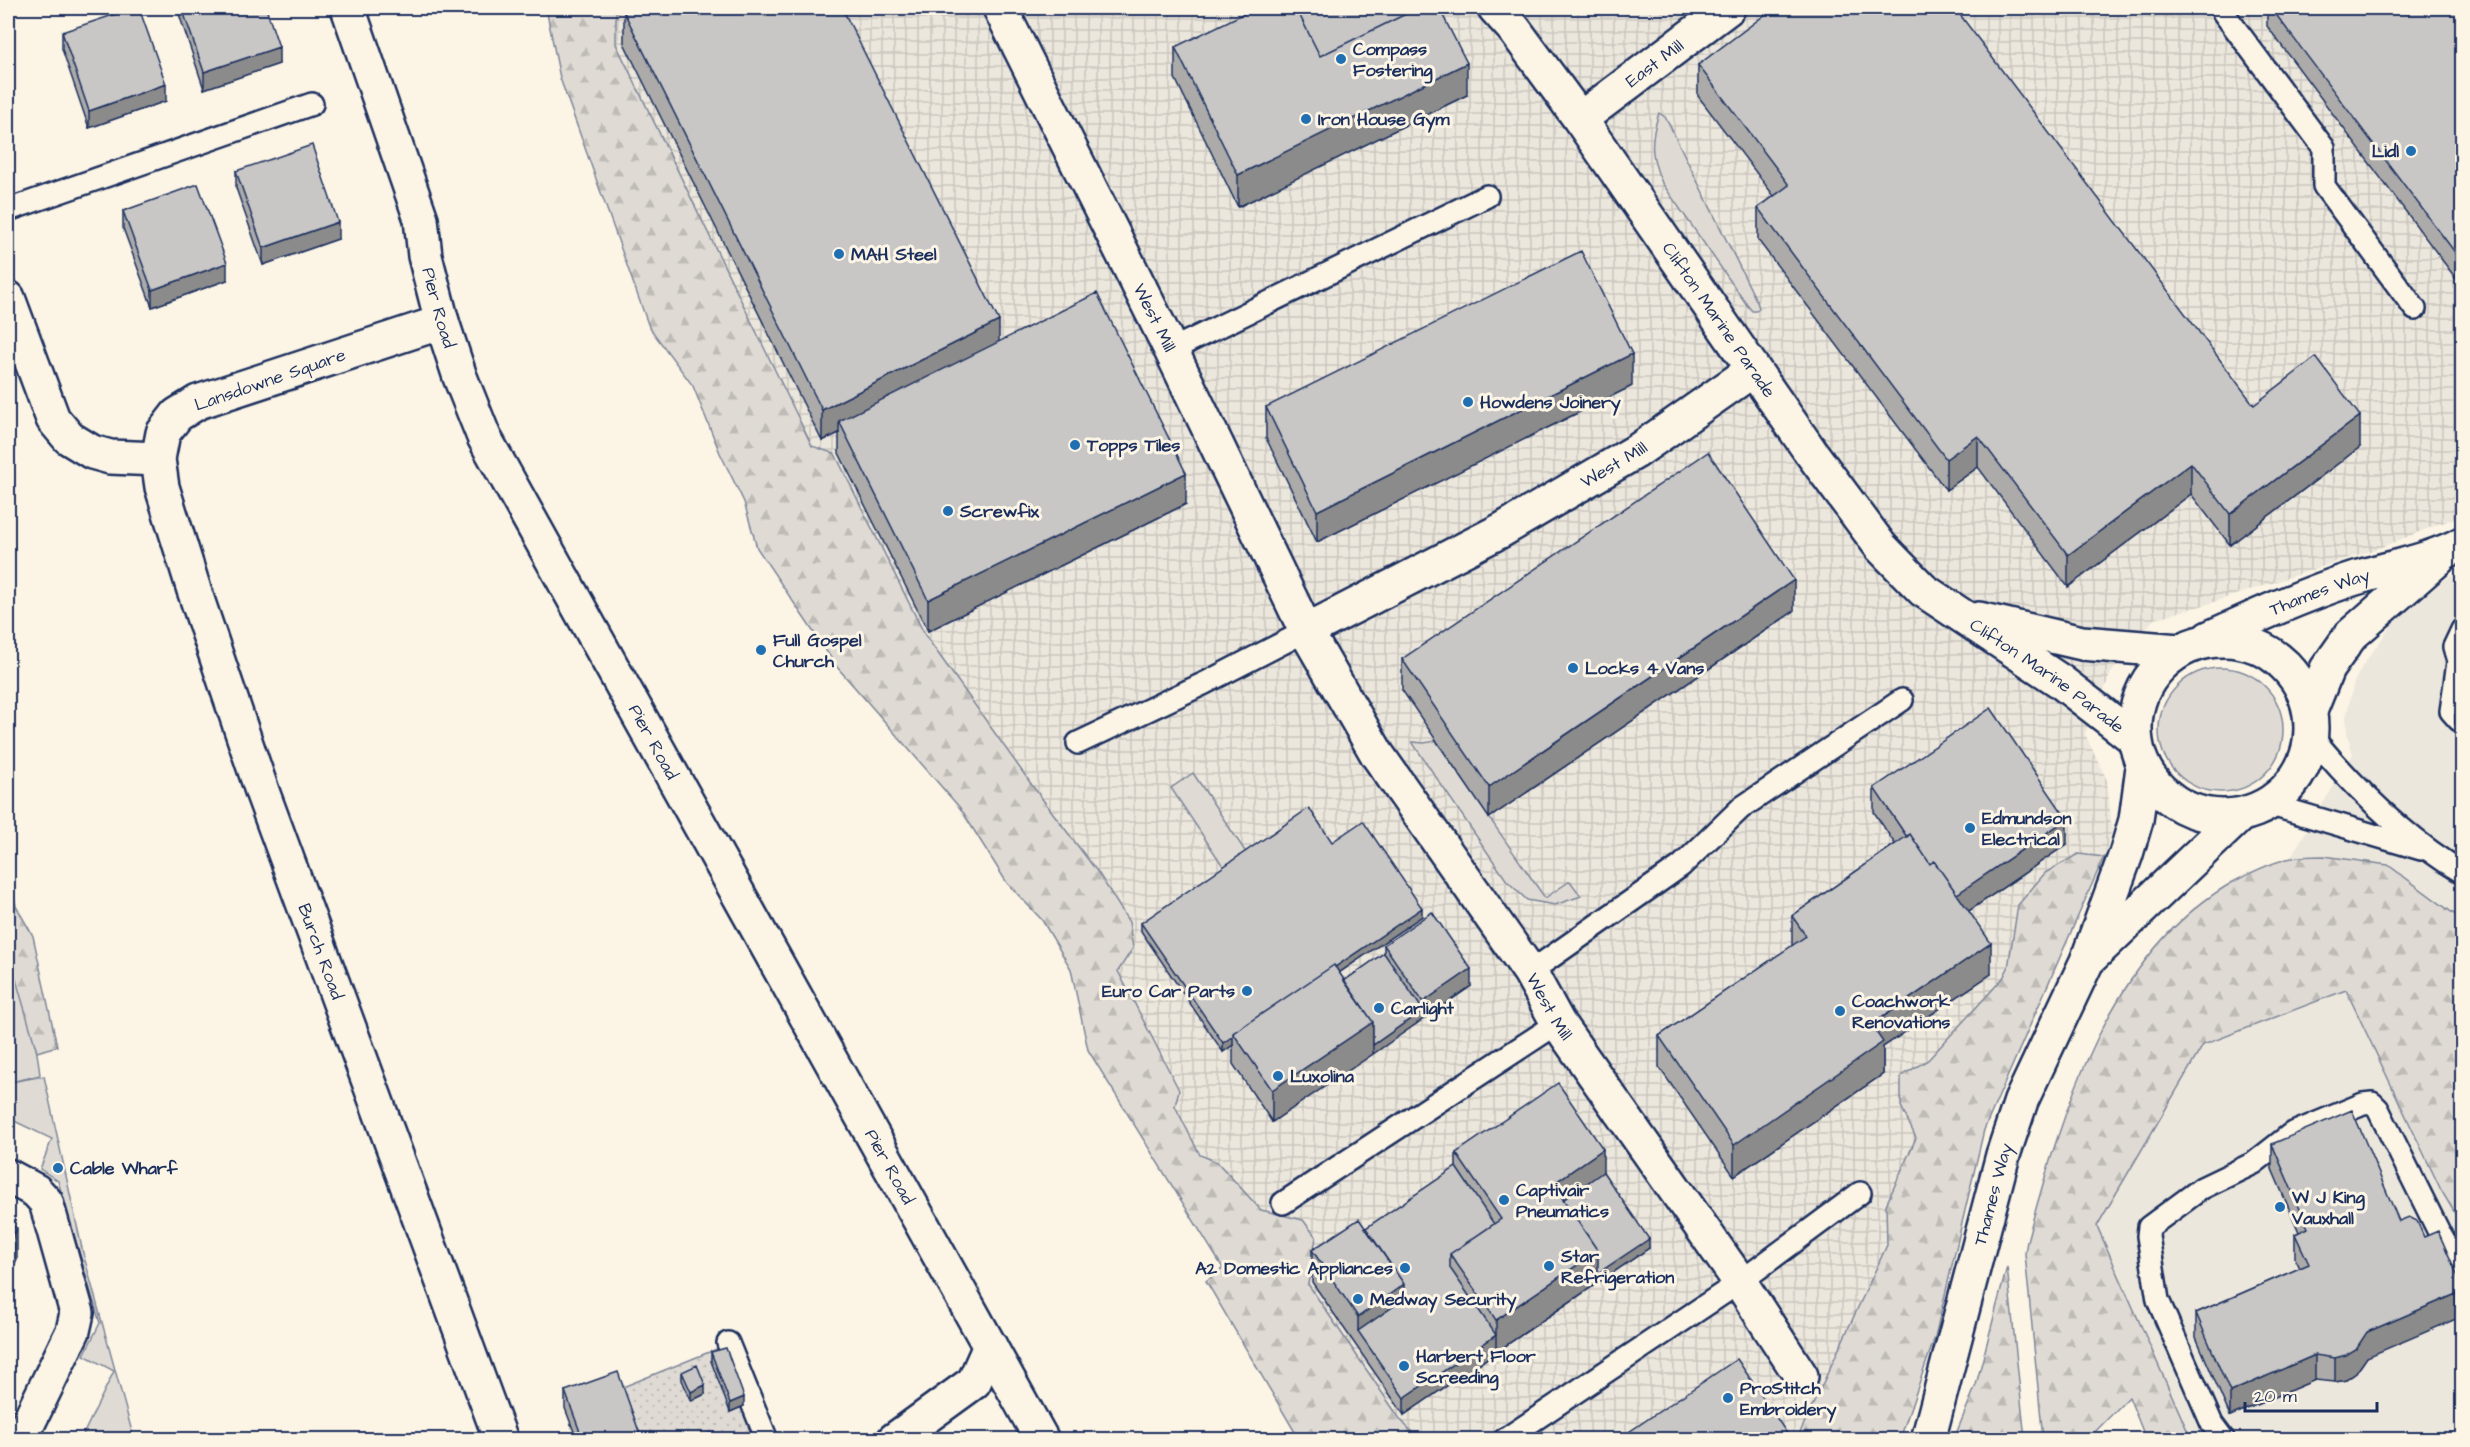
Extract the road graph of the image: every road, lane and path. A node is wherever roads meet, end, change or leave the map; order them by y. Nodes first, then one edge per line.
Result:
1 (348, 8) edge
2 (1000, 8) edge
3 (1495, 8) edge
4 (1728, 8) edge
5 (2223, 8) edge
6 (312, 104) dead end
7 (1580, 119) junction
8 (1486, 196) dead end
9 (8, 210) edge
10 (8, 297) edge
11 (2415, 309) dead end
12 (442, 322) junction
13 (1171, 350) junction
14 (18, 353) edge
15 (1753, 370) junction
16 (158, 459) junction
17 (2453, 549) edge
18 (1960, 614) junction
19 (2463, 630) edge
20 (1306, 631) junction
21 (2190, 647) junction
22 (2461, 667) edge
23 (1902, 700) dead end
24 (2459, 720) edge
25 (2310, 723) junction
26 (1078, 743) dead end
27 (2139, 753) junction
28 (2254, 809) junction
29 (2433, 853) junction
30 (2463, 873) edge
31 (2087, 961) junction
32 (1530, 972) junction
33 (1558, 1023) junction
34 (8, 1176) edge
35 (1860, 1193) dead end
36 (1282, 1203) dead end
37 (2463, 1272) edge
38 (1740, 1281) junction
39 (728, 1343) dead end
40 (990, 1346) junction
41 (1801, 1376) dead end
42 (20, 1440) edge
43 (501, 1440) edge
44 (767, 1440) edge
45 (894, 1440) edge
46 (1042, 1440) edge
47 (1504, 1440) edge
48 (1928, 1440) edge
49 (2224, 1440) edge

1 - 12 street, Pier Road
2 - 13 street, West Mill
3 - 7 street, Clifton Marine Parade
4 - 7 street, East Mill
5 - 11 lane
6 - 9 lane
7 - 15 street, Clifton Marine Parade
8 - 13 lane
10 - 14 street
12 - 16 street, Lansdowne Square
12 - 40 street, Pier Road
13 - 20 street, West Mill
14 - 16 street
15 - 18 street, Clifton Marine Parade
15 - 20 street, West Mill
16 - 43 street, Burch Road
17 - 21 street, Thames Way
17 - 25 street, Thames Way
18 - 21 street, Clifton Marine Parade
18 - 27 street, Clifton Marine Parade
19 - 22 lane
20 - 26 lane
20 - 32 street, West Mill
21 - 25 street
21 - 27 street
22 - 24 lane
23 - 32 lane
25 - 28 street
25 - 29 lane
27 - 28 street
27 - 31 street, Thames Way
28 - 29 lane
28 - 31 street, Thames Way
29 - 30 lane
31 - 48 street, Thames Way
32 - 33 street, West Mill
33 - 36 lane
33 - 38 street, West Mill
34 - 42 street
35 - 38 lane
37 - 49 lane
38 - 41 street, West Mill
38 - 47 lane
39 - 44 lane
40 - 45 street
40 - 46 street, Pier Road

